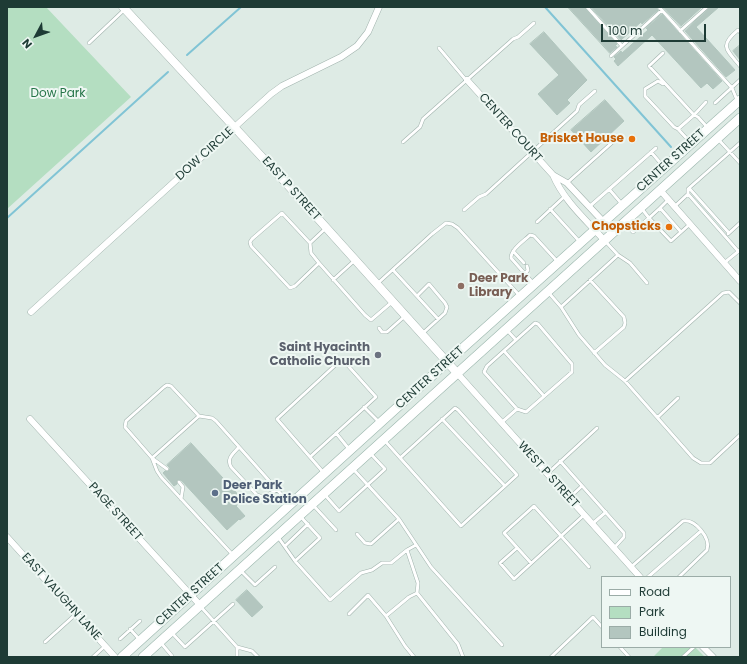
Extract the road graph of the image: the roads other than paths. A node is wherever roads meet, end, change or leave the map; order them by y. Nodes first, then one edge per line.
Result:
1 (380, 7) edge
2 (587, 7) edge
3 (706, 7) edge
4 (124, 8) edge
5 (660, 8) edge
6 (534, 23) dead end
7 (680, 31) junction
8 (740, 32) edge
9 (89, 43) dead end
10 (622, 46) junction
11 (438, 48) dead end
12 (664, 53) dead end
13 (611, 56) dead end
14 (740, 66) edge
15 (467, 80) junction
16 (740, 80) edge
17 (665, 84) junction
18 (732, 88) junction
19 (595, 91) dead end
20 (706, 102) dead end
21 (739, 102) edge
22 (715, 103) dead end
23 (694, 115) junction
24 (740, 118) edge
25 (234, 128) junction
26 (708, 128) junction
27 (678, 129) junction
28 (717, 138) junction
29 (615, 140) dead end
30 (403, 142) dead end
31 (691, 143) junction
32 (740, 143) edge
33 (656, 148) dead end
34 (532, 152) junction
35 (651, 152) junction
36 (730, 152) junction
37 (740, 163) edge
38 (664, 167) junction
39 (553, 175) junction
40 (650, 180) junction
41 (567, 183) junction
42 (690, 188) junction
43 (609, 189) junction
44 (660, 190) junction
45 (688, 194) junction
46 (564, 196) junction
47 (583, 199) junction
48 (668, 200) junction
49 (622, 205) junction
50 (590, 206) junction
51 (574, 207) junction
52 (674, 207) junction
53 (640, 208) junction
54 (660, 208) junction
55 (550, 209) junction
56 (464, 210) dead end
57 (649, 218) junction
58 (536, 222) dead end
59 (604, 222) junction
60 (625, 222) junction
61 (740, 223) edge
62 (690, 224) junction
63 (326, 228) junction
64 (595, 230) junction
65 (613, 232) junction
66 (681, 232) junction
67 (729, 233) junction
68 (725, 236) junction
69 (604, 240) junction
70 (310, 243) junction
71 (580, 243) junction
72 (739, 250) edge
73 (513, 251) junction
74 (618, 255) junction
75 (355, 260) junction
76 (558, 262) junction
77 (319, 263) junction
78 (724, 263) junction
79 (393, 270) junction
80 (525, 274) junction
81 (333, 280) junction
82 (590, 280) junction
83 (740, 280) edge
84 (647, 283) dead end
85 (534, 284) junction
86 (377, 285) junction
87 (548, 292) junction
88 (417, 296) junction
89 (521, 296) junction
90 (392, 302) junction
91 (740, 303) edge
92 (561, 307) junction
93 (31, 312) dead end
94 (405, 316) junction
95 (438, 319) junction
96 (378, 328) dead end
97 (506, 329) junction
98 (421, 334) junction
99 (516, 340) junction
100 (504, 351) junction
101 (594, 353) junction
102 (447, 362) junction
103 (457, 373) junction
104 (625, 380) junction
105 (544, 396) junction
106 (678, 398) dead end
107 (364, 408) junction
108 (517, 409) junction
109 (199, 416) junction
110 (658, 417) junction
111 (30, 418) dead end
112 (442, 419) junction
113 (502, 423) junction
114 (380, 424) junction
115 (597, 428) dead end
116 (336, 433) junction
117 (740, 435) edge
118 (386, 437) junction
119 (239, 447) junction
120 (350, 450) junction
121 (369, 452) junction
122 (310, 456) junction
123 (342, 457) junction
124 (152, 458) junction
125 (400, 458) junction
126 (560, 462) junction
127 (352, 468) junction
128 (167, 469) dead end
129 (324, 473) junction
130 (547, 474) junction
131 (179, 482) dead end
132 (368, 485) junction
133 (505, 486) junction
134 (582, 486) junction
135 (277, 490) junction
136 (324, 493) junction
137 (569, 498) junction
138 (181, 499) junction
139 (290, 504) junction
140 (312, 504) junction
141 (606, 512) junction
142 (300, 515) junction
143 (584, 515) junction
144 (399, 520) junction
145 (269, 523) junction
146 (308, 524) junction
147 (592, 524) junction
148 (336, 530) dead end
149 (701, 532) junction
150 (357, 534) dead end
151 (278, 535) junction
152 (561, 536) junction
153 (7, 537) edge
154 (416, 545) junction
155 (285, 546) junction
156 (517, 548) junction
157 (614, 548) junction
158 (407, 550) junction
159 (234, 556) junction
160 (295, 561) junction
161 (532, 563) junction
162 (275, 567) dead end
163 (589, 567) dead end
164 (631, 567) junction
165 (241, 568) junction
166 (639, 576) edge
167 (649, 576) edge
168 (680, 576) edge
169 (416, 593) junction
170 (190, 595) junction
171 (233, 604) dead end
172 (200, 606) junction
173 (76, 614) junction
174 (348, 614) dead end
175 (386, 616) junction
176 (140, 621) dead end
177 (214, 621) junction
178 (601, 626) edge
179 (130, 629) junction
180 (171, 631) junction
181 (120, 639) dead end
182 (140, 641) junction
183 (160, 641) junction
184 (45, 642) dead end
185 (105, 646) junction
186 (502, 646) dead end
187 (237, 647) junction
188 (621, 648) edge
189 (693, 648) edge
190 (705, 648) edge
191 (93, 657) edge
192 (115, 657) edge
193 (122, 657) edge
194 (142, 657) edge
195 (171, 657) edge
196 (237, 657) edge
197 (258, 657) edge
198 (414, 657) edge
199 (463, 657) edge
200 (551, 657) edge
201 (628, 657) edge
202 (683, 657) edge
203 (712, 657) edge

1 - 25 street, DOW CIRCLE
2 - 10 lane
3 - 7 lane
4 - 9 lane
4 - 25 street, EAST P STREET
5 - 7 lane
5 - 10 lane
6 - 15 lane
7 - 18 lane
8 - 14 lane
10 - 13 lane
11 - 15 lane
12 - 17 lane
15 - 30 lane
15 - 34 street, CENTER COURT
16 - 18 lane
17 - 23 lane
17 - 27 lane
18 - 21 lane
18 - 22 lane
19 - 34 lane
20 - 23 lane
21 - 26 main road, CENTER STREET
23 - 26 lane
23 - 27 lane
24 - 28 main road, CENTER STREET
25 - 63 street, EAST P STREET
25 - 93 street, DOW CIRCLE
26 - 31 main road, CENTER STREET
27 - 31 lane
28 - 36 lane
28 - 44 main road, CENTER STREET
29 - 41 lane
31 - 38 main road, CENTER STREET
32 - 36 lane
33 - 35 lane
34 - 39 street, CENTER COURT
34 - 56 lane
35 - 38 lane
35 - 43 lane
36 - 37 lane
36 - 42 lane
38 - 40 main road, CENTER STREET
39 - 41 street, CENTER COURT
39 - 46 street, CENTER COURT
40 - 44 main road
40 - 49 main road, CENTER STREET
41 - 47 street, CENTER COURT
42 - 45 lane
42 - 67 lane
43 - 49 lane
43 - 50 lane
44 - 48 street
44 - 53 main road, CENTER STREET
45 - 52 lane
45 - 68 lane
46 - 51 street, CENTER COURT
46 - 55 lane
47 - 50 street, CENTER COURT
47 - 51 street
48 - 52 street
48 - 54 lane
49 - 59 main road, CENTER STREET
50 - 59 street, CENTER COURT
51 - 64 street, CENTER COURT
52 - 62 street
53 - 57 lane
53 - 60 main road, CENTER STREET
54 - 57 lane
54 - 66 lane
55 - 58 lane
55 - 71 lane
57 - 60 lane
57 - 66 lane
59 - 64 main road, CENTER STREET
59 - 65 street, CENTER COURT
60 - 65 main road, CENTER STREET
61 - 67 lane
62 - 66 lane
62 - 78 street
63 - 70 lane
63 - 75 street, EAST P STREET
64 - 69 street, CENTER COURT
64 - 71 main road, CENTER STREET
65 - 69 main road, CENTER STREET
67 - 68 lane
68 - 72 lane
69 - 74 lane
69 - 87 main road, CENTER STREET
70 - 77 lane
70 - 77 lane
71 - 76 main road, CENTER STREET
72 - 78 lane
73 - 76 lane
73 - 80 lane
73 - 80 lane
74 - 82 lane
74 - 84 lane
75 - 81 lane
75 - 86 street, EAST P STREET
76 - 85 main road, CENTER STREET
77 - 81 lane
78 - 83 street
79 - 86 lane
79 - 88 lane
79 - 89 lane
80 - 85 lane
81 - 90 lane
82 - 92 lane
82 - 101 lane
85 - 89 main road, CENTER STREET
86 - 90 street, EAST P STREET
87 - 92 lane
87 - 97 main road, CENTER STREET
88 - 95 lane
88 - 95 lane
89 - 102 main road, CENTER STREET
90 - 94 street, EAST P STREET
91 - 104 lane
92 - 101 lane
94 - 96 lane
94 - 98 street, EAST P STREET
95 - 98 lane
97 - 99 lane
97 - 103 main road, CENTER STREET
98 - 102 street, EAST P STREET
99 - 100 lane
99 - 105 lane
100 - 105 lane
100 - 108 lane
101 - 104 lane
102 - 103 street, EAST P STREET
102 - 114 main road, CENTER STREET
103 - 113 street, WEST P STREET
103 - 118 main road, CENTER STREET
104 - 110 lane
105 - 108 lane
106 - 110 lane
107 - 114 lane
107 - 116 lane
107 - 122 lane
108 - 113 lane
109 - 119 lane
109 - 124 lane
109 - 124 lane
110 - 117 lane
111 - 170 street, PAGE STREET
112 - 125 lane
112 - 133 lane
112 - 133 lane
113 - 130 street, WEST P STREET
114 - 118 main road
114 - 120 main road, CENTER STREET
115 - 126 lane
116 - 120 lane
116 - 122 lane
118 - 121 main road, CENTER STREET
118 - 125 lane
119 - 135 lane
119 - 135 lane
120 - 123 main road, CENTER STREET
121 - 127 main road, CENTER STREET
121 - 132 lane
122 - 129 lane
123 - 127 main road
123 - 129 main road, CENTER STREET
124 - 128 lane
124 - 138 lane
125 - 133 lane
126 - 130 lane
126 - 134 lane
127 - 132 lane
127 - 136 main road, CENTER STREET
129 - 139 main road, CENTER STREET
130 - 137 street, WEST P STREET
131 - 138 lane
132 - 136 lane
132 - 144 lane
134 - 137 lane
134 - 141 lane
135 - 139 lane
136 - 140 main road, CENTER STREET
137 - 143 street, WEST P STREET
138 - 159 lane
139 - 142 main road
139 - 145 main road, CENTER STREET
140 - 142 main road, CENTER STREET
140 - 148 lane
141 - 147 lane
141 - 157 lane
142 - 146 lane
142 - 151 main road, CENTER STREET
143 - 147 street, WEST P STREET
143 - 152 lane
144 - 150 lane
144 - 154 lane
145 - 151 main road
145 - 159 main road, CENTER STREET
146 - 155 lane
146 - 160 lane
147 - 157 street, WEST P STREET
149 - 164 lane
149 - 167 lane
149 - 168 lane
151 - 155 lane
151 - 165 main road, CENTER STREET
152 - 156 lane
152 - 161 lane
152 - 163 lane
153 - 173 street, EAST VAUGHN LANE
154 - 158 lane
154 - 186 lane
155 - 160 lane
156 - 161 lane
156 - 161 lane
157 - 164 street, WEST P STREET
158 - 160 lane
158 - 169 lane
159 - 165 main road
159 - 170 main road, CENTER STREET
162 - 165 lane
164 - 166 street, WEST P STREET
165 - 172 main road, CENTER STREET
169 - 175 lane
169 - 199 lane
170 - 172 street, PAGE STREET
170 - 182 main road, CENTER STREET
171 - 177 lane
172 - 177 lane
172 - 180 main road, CENTER STREET
173 - 184 lane
173 - 185 street, EAST VAUGHN LANE
174 - 175 lane
175 - 198 lane
176 - 179 lane
177 - 180 lane
177 - 187 lane
178 - 200 lane
179 - 181 lane
179 - 182 lane
180 - 183 main road, CENTER STREET
182 - 193 main road, CENTER STREET
183 - 194 main road, CENTER STREET
183 - 195 lane
185 - 191 lane
185 - 192 street, EAST VAUGHN LANE
187 - 196 lane
187 - 197 lane
188 - 201 lane
189 - 202 lane
190 - 203 street

